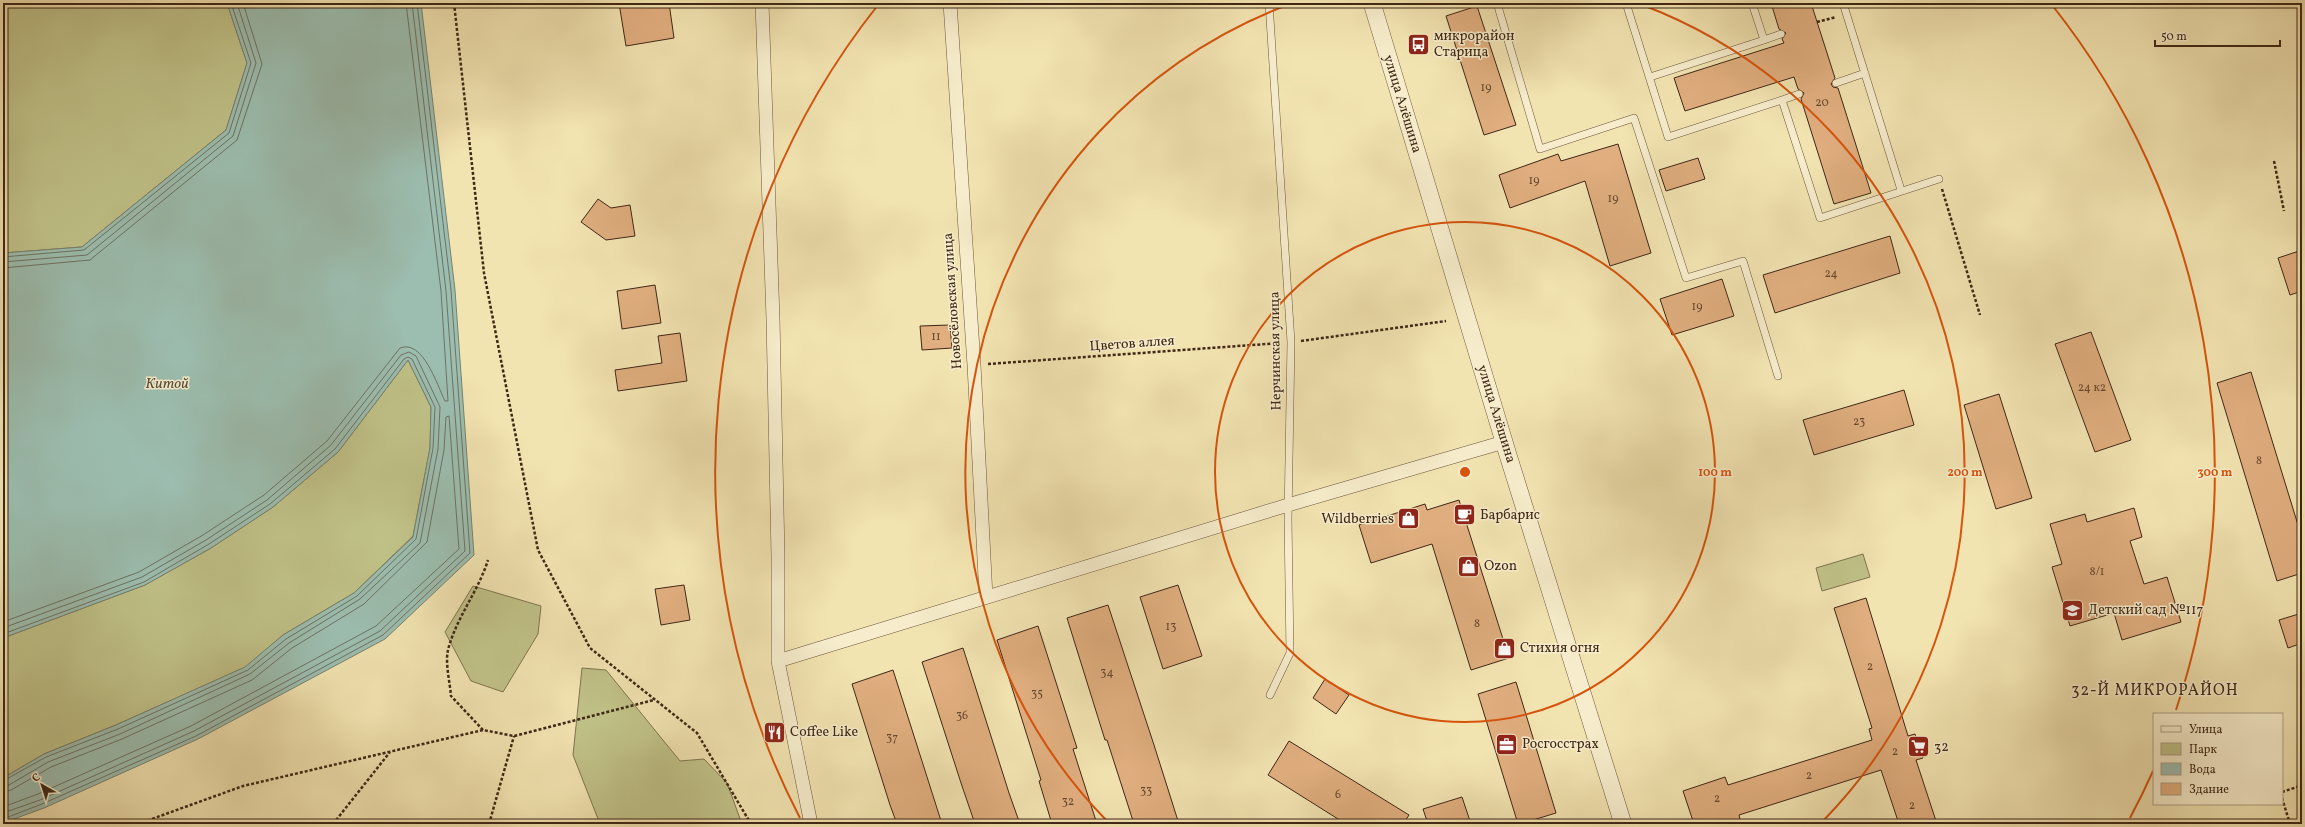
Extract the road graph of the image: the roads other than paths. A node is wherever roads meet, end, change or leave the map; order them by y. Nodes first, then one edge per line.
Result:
1 (762, 3) edge
2 (950, 3) edge
3 (1269, 3) edge
4 (1372, 3) edge
5 (1497, 3) edge
6 (1626, 3) edge
7 (1752, 3) edge
8 (1843, 3) edge
9 (1781, 34) dead end
10 (1764, 40) junction
11 (1865, 73) junction
12 (1650, 77) junction
13 (1836, 83) dead end
14 (1799, 94) dead end
15 (1782, 100) junction
16 (1938, 179) road end
17 (1901, 190) junction
18 (1778, 376) dead end
19 (1504, 442) junction
20 (1288, 505) junction
21 (986, 597) junction
22 (778, 661) junction
23 (1270, 695) dead end
24 (811, 824) edge
25 (1623, 824) edge

1 - 22 street
2 - 21 street, Новосёловская улица
3 - 20 lane, Нерчинская улица
4 - 19 street, улица Алёшина
5 - 18 lane
6 - 12 lane
7 - 10 lane
8 - 11 lane
9 - 10 lane
10 - 12 lane
11 - 13 lane
11 - 17 lane
12 - 15 lane
14 - 15 lane
15 - 17 lane
16 - 17 lane
19 - 20 street
19 - 25 street, улица Алёшина
20 - 21 street
20 - 23 lane, Нерчинская улица
21 - 22 street
22 - 24 street

